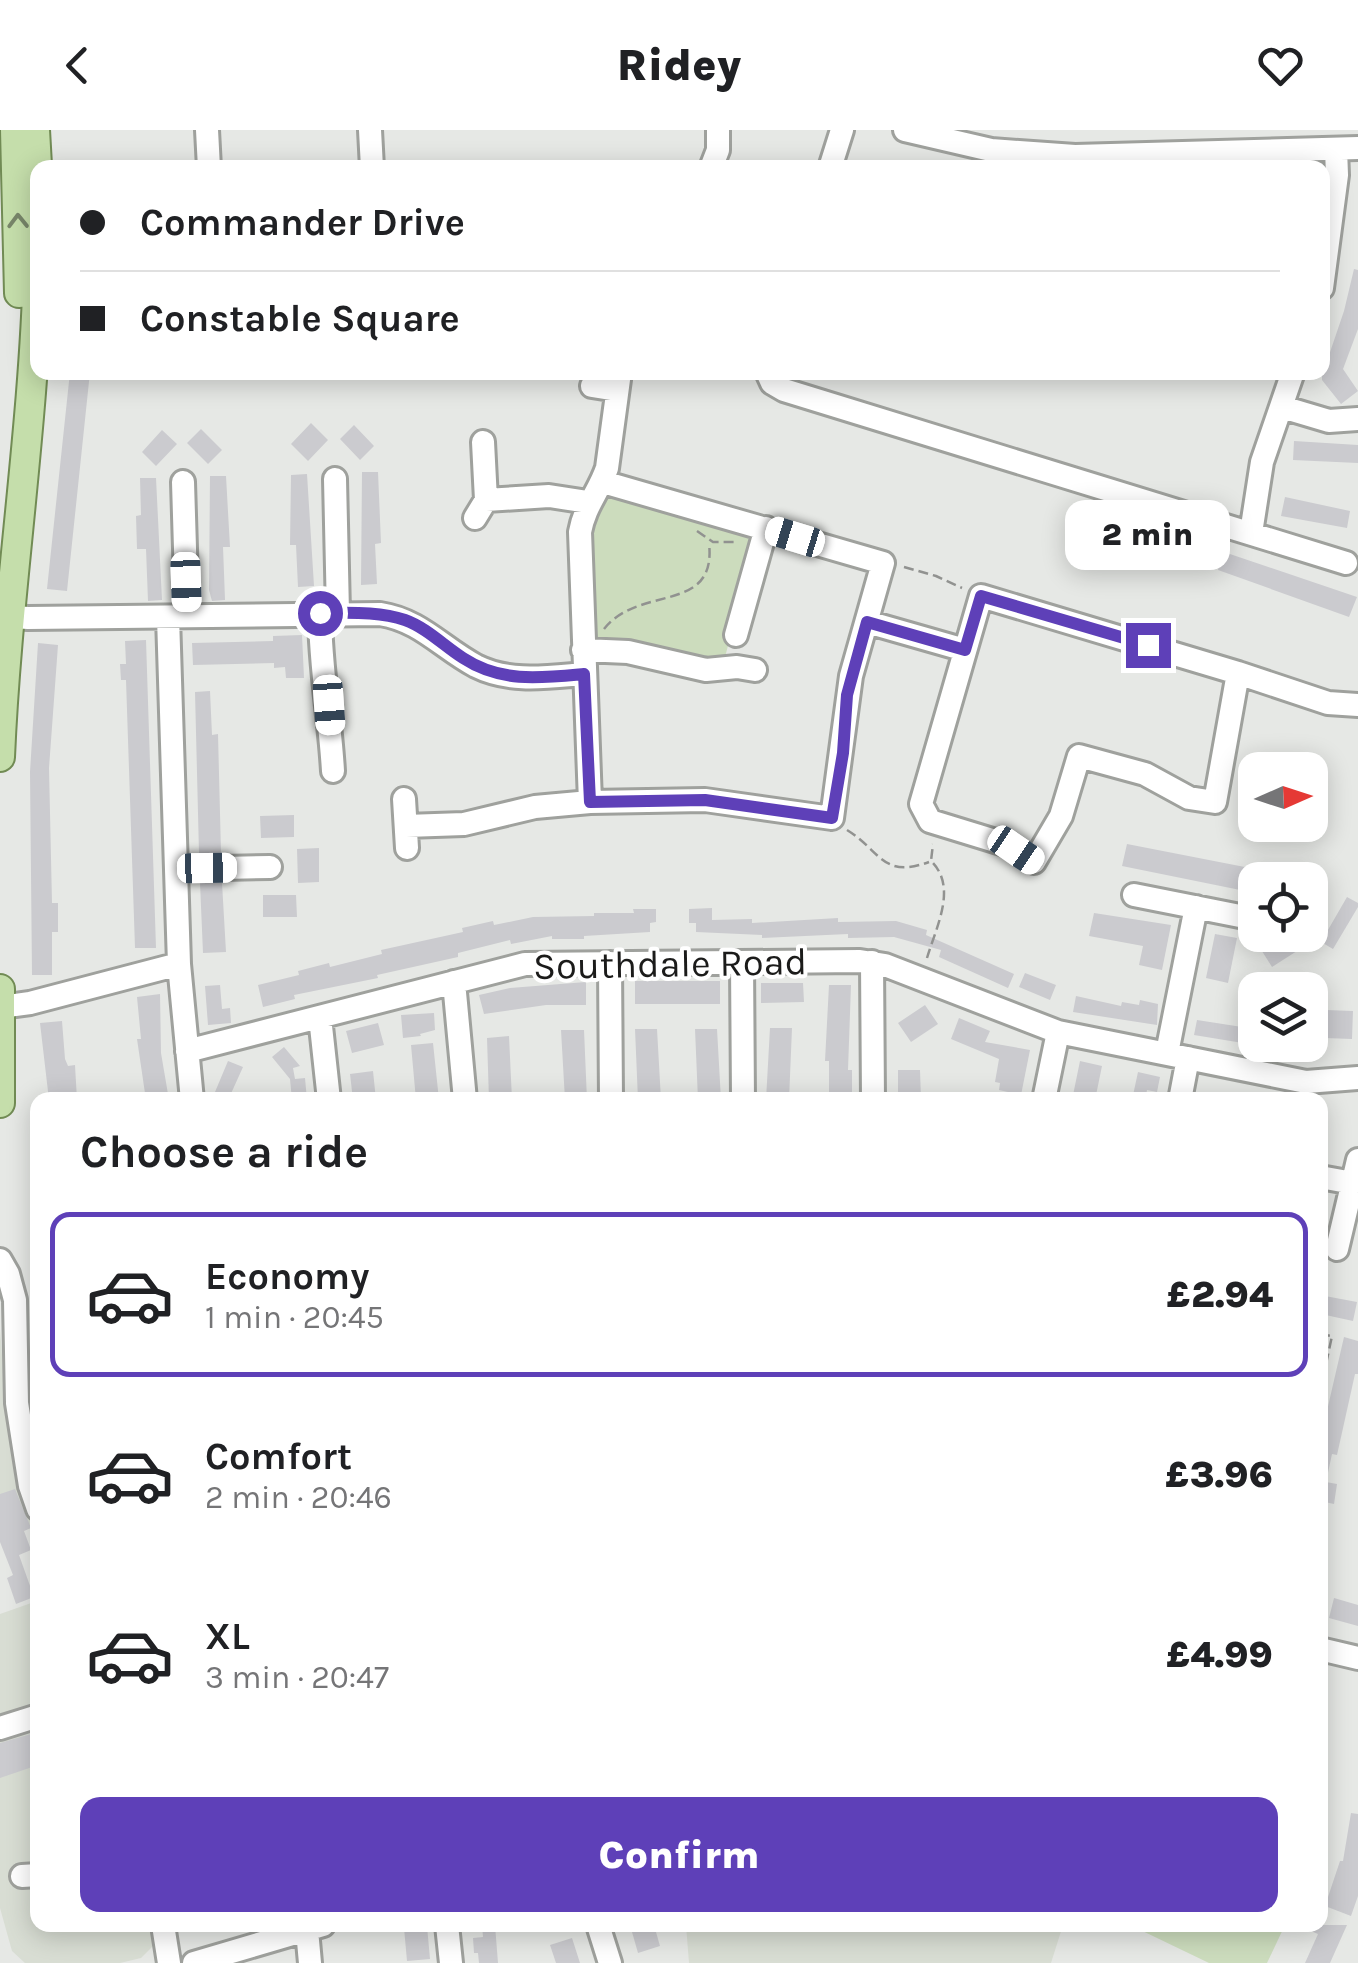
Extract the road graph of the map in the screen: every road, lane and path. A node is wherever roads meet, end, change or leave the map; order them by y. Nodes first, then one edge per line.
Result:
1 (15, 130) edge
2 (34, 130) edge
3 (207, 130) edge
4 (370, 130) edge
5 (718, 130) edge
6 (842, 130) edge
7 (906, 130) edge
8 (1122, 130) edge
9 (1347, 148) edge
10 (1122, 156) junction
11 (36, 160) edge
12 (209, 160) edge
13 (372, 160) edge
14 (714, 160) edge
15 (833, 160) edge
16 (1203, 160) edge
17 (1330, 228) edge
18 (30, 380) edge
19 (771, 380) edge
20 (1290, 380) edge
21 (619, 381) edge
22 (592, 386) dead end
23 (1282, 406) junction
24 (1358, 420) edge
25 (483, 442) dead end
26 (334, 479) dead end
27 (183, 482) dead end
28 (602, 482) junction
29 (588, 502) junction
30 (693, 524) dead end
31 (0, 528) edge
32 (764, 533) junction
33 (1250, 533) junction
34 (709, 542) junction
35 (883, 563) junction
36 (1346, 563) dead end
37 (981, 596) junction
38 (329, 613) junction
39 (177, 616) junction
40 (4, 617) edge
41 (867, 622) junction
42 (736, 635) dead end
43 (965, 650) junction
44 (589, 658) junction
45 (755, 670) dead end
46 (1238, 673) junction
47 (1358, 705) edge
48 (0, 735) edge
49 (0, 757) edge
50 (332, 771) dead end
51 (404, 799) dead end
52 (590, 802) junction
53 (832, 818) junction
54 (939, 824) junction
55 (931, 862) junction
56 (270, 866) dead end
57 (176, 869) junction
58 (1134, 894) dead end
59 (1196, 907) junction
60 (1238, 916) edge
61 (742, 962) junction
62 (872, 962) junction
63 (610, 963) junction
64 (180, 964) junction
65 (921, 979) junction
66 (454, 982) junction
67 (0, 989) edge
68 (0, 1007) edge
69 (320, 1017) junction
70 (1058, 1032) junction
71 (188, 1052) junction
72 (1177, 1056) junction
73 (1358, 1078) edge
74 (191, 1092) edge
75 (327, 1092) edge
76 (465, 1092) edge
77 (611, 1092) edge
78 (743, 1092) edge
79 (873, 1092) edge
80 (1046, 1092) edge
81 (1179, 1092) edge
82 (0, 1104) edge
83 (1358, 1160) edge
84 (1328, 1178) edge
85 (1353, 1183) junction
86 (1337, 1249) dead end
87 (0, 1260) edge
88 (30, 1466) edge
89 (1328, 1651) edge
90 (1358, 1658) edge
91 (30, 1719) edge
92 (0, 1728) edge
93 (164, 1932) edge
94 (301, 1932) edge
95 (314, 1932) edge
96 (448, 1932) edge
97 (600, 1932) edge
98 (168, 1963) edge
99 (194, 1963) edge
100 (310, 1963) edge
101 (451, 1963) edge
102 (610, 1963) edge

31 -> 1 main road
2 - 11 main road
3 - 12 street
4 - 13 street
5 - 14 street
6 - 15 street
7 - 10 street
8 - 10 street
9 - 16 street
9 - 17 street
10 - 16 street
18 - 40 main road
19 - 33 street
20 - 23 street
21 - 22 street
21 - 28 street
23 - 24 street
23 - 33 street
25 - 29 street
26 - 38 street
27 - 39 street
28 - 29 street
28 - 32 street
29 - 44 street
30 - 34 path
32 - 34 path
32 - 35 street
32 - 42 street
33 - 36 street
34 - 44 path
35 - 37 path
35 - 41 street
37 - 43 street
37 - 46 street
38 - 39 street
38 - 44 street
38 - 50 street
39 - 40 street
39 - 57 street
40 - 48 main road
41 - 43 street
41 - 53 street
43 - 54 street
44 - 45 street
44 - 52 street
46 - 47 street
46 - 54 street
48 - 49 main road
51 - 52 street
52 - 53 street
53 - 55 path
54 - 55 path
55 - 65 path
56 - 57 street
57 - 64 street
58 - 59 street
59 - 60 street
59 - 72 street
61 - 62 street, Southdale Road
61 - 63 street, Southdale Road
61 - 78 street
62 - 65 street, Southdale Road
62 - 79 street
63 - 66 street, Southdale Road
63 - 77 street
64 - 68 street
64 - 71 street
65 - 70 street, Southdale Road
66 - 69 street, Southdale Road
66 - 76 street
67 - 68 main road
68 - 82 main road
69 - 71 street, Southdale Road
69 - 75 street
70 - 72 street, Southdale Road
70 - 80 street
71 - 74 street
72 - 73 street, Southdale Road
72 - 81 street
83 - 85 street
84 - 85 street
85 - 86 street
87 - 88 street
89 - 90 street
91 - 92 street
93 - 98 street
94 - 99 street
95 - 100 street
96 - 101 street
97 - 102 street

